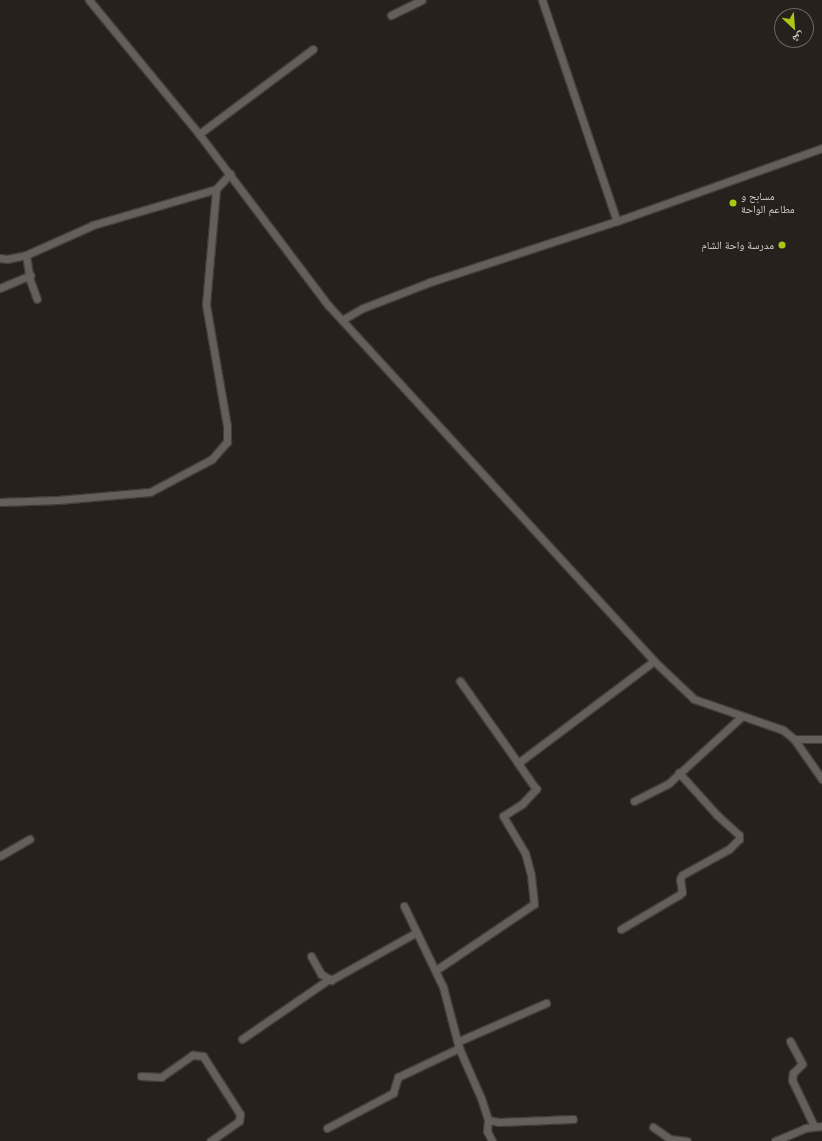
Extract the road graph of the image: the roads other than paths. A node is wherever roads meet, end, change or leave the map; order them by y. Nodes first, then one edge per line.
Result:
1 (89, 0) edge
2 (422, 0) edge
3 (542, 0) edge
4 (391, 15) dead end
5 (313, 50) dead end
6 (200, 134) junction
7 (822, 148) edge
8 (230, 174) junction
9 (216, 189) junction
10 (617, 221) junction
11 (26, 254) junction
12 (0, 258) edge
13 (30, 275) junction
14 (0, 288) edge
15 (37, 299) dead end
16 (342, 320) junction
17 (0, 502) edge
18 (654, 661) junction
19 (460, 681) dead end
20 (742, 716) junction
21 (794, 739) junction
22 (822, 739) edge
23 (518, 763) junction
24 (679, 773) junction
25 (822, 779) edge
26 (634, 801) dead end
27 (29, 839) dead end
28 (0, 856) edge
29 (404, 906) dead end
30 (621, 929) dead end
31 (417, 932) junction
32 (311, 956) dead end
33 (436, 970) junction
34 (330, 979) junction
35 (546, 1003) dead end
36 (242, 1039) dead end
37 (790, 1040) dead end
38 (459, 1045) junction
39 (141, 1076) dead end
40 (572, 1118) dead end
41 (488, 1120) junction
42 (818, 1126) edge
43 (653, 1127) dead end
44 (327, 1128) dead end
45 (210, 1141) edge
46 (492, 1141) edge
47 (687, 1141) edge
48 (775, 1141) edge

1 - 6 street
2 - 4 street
3 - 10 street
5 - 6 street
6 - 8 street
7 - 10 street
8 - 9 street
8 - 16 street
9 - 11 street
9 - 17 street
10 - 16 street
11 - 12 street
11 - 13 street
13 - 14 street
13 - 15 street
16 - 18 street
18 - 20 street
18 - 23 street
19 - 23 street
20 - 21 street
20 - 24 street
21 - 22 street
21 - 25 street
23 - 33 street
24 - 26 street
24 - 30 street
27 - 28 street
29 - 31 street
31 - 33 street
31 - 34 street
32 - 34 street
33 - 38 street
34 - 36 street
35 - 38 street
37 - 42 street
38 - 41 street
38 - 44 street
39 - 45 street
40 - 41 street
41 - 46 street
42 - 48 street
43 - 47 street

